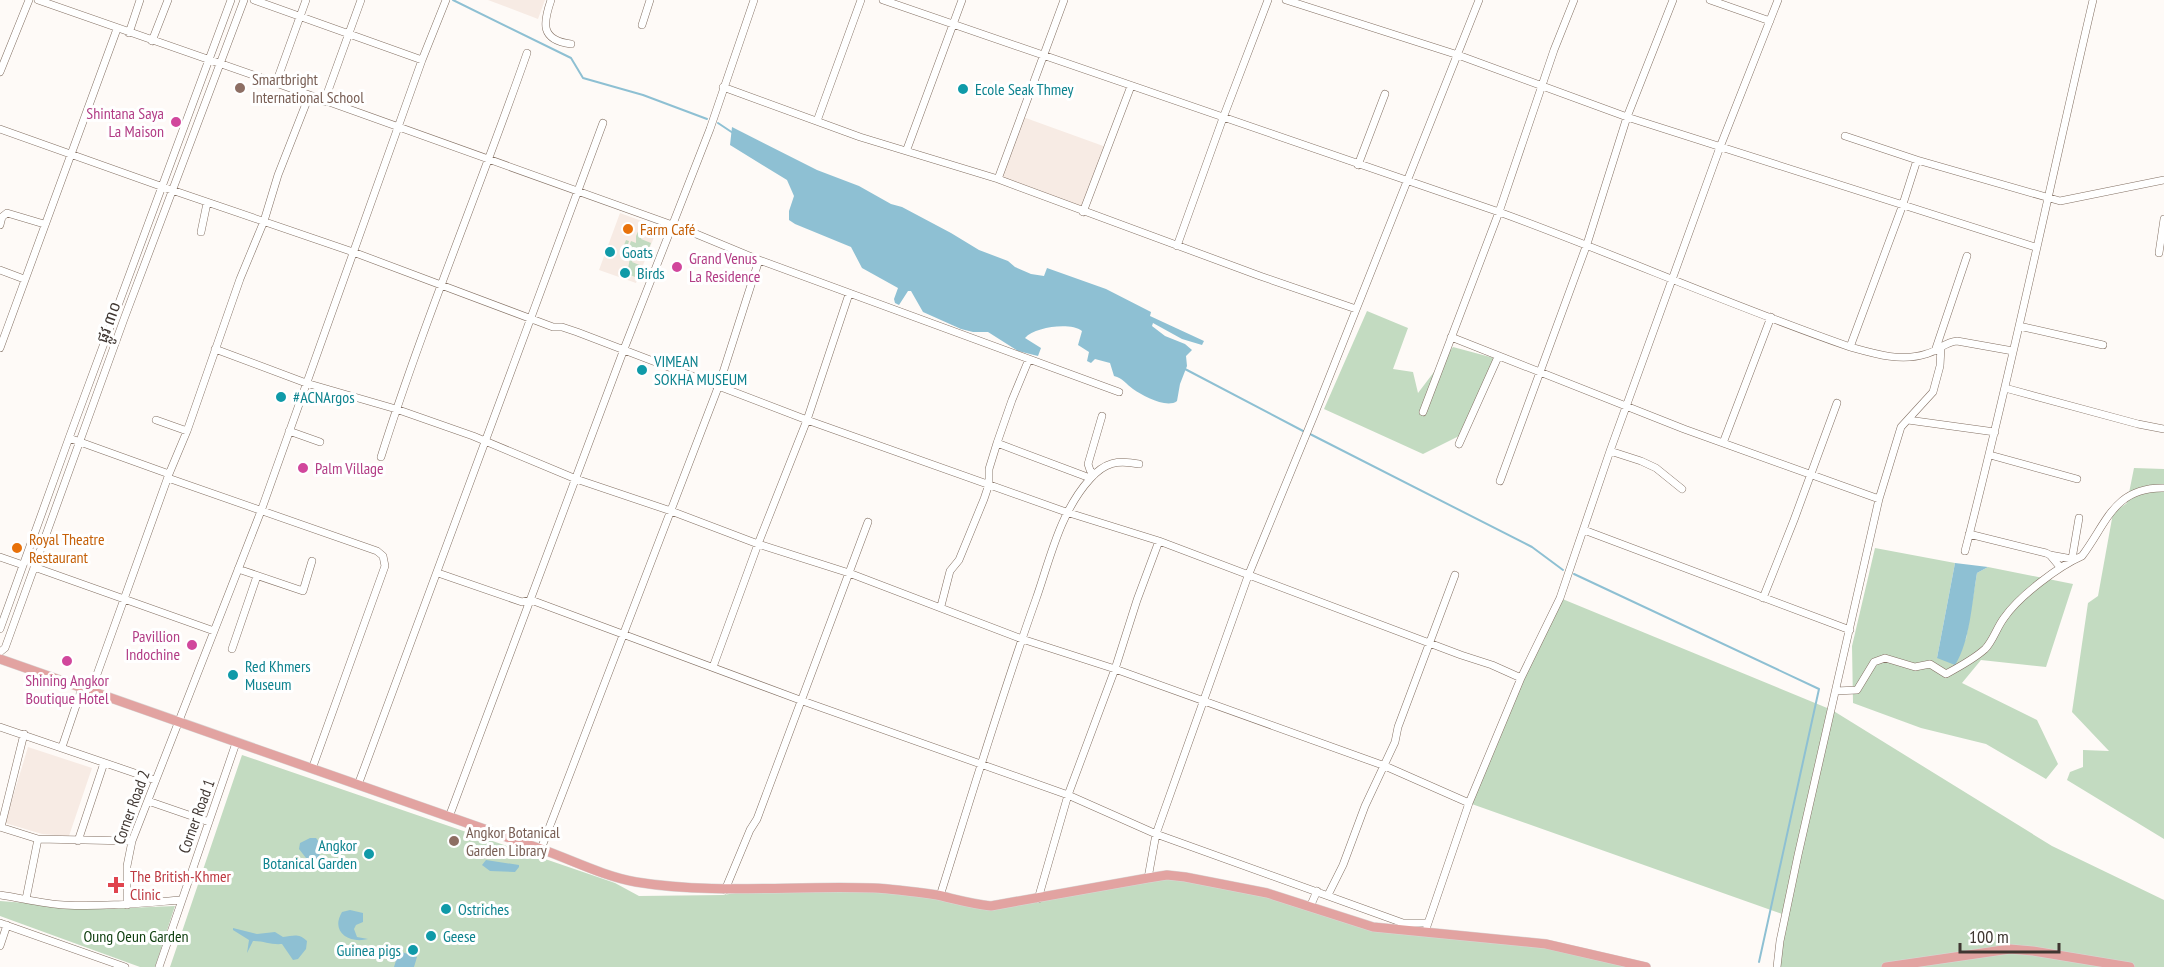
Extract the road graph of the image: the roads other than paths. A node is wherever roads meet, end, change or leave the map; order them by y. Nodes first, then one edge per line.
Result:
1 (29, 0) edge
2 (38, 0) edge
3 (140, 0) edge
4 (168, 0) edge
5 (231, 0) edge
6 (244, 0) edge
7 (254, 0) edge
8 (306, 0) edge
9 (361, 0) edge
10 (551, 0) edge
11 (650, 0) edge
12 (754, 0) edge
13 (861, 0) edge
14 (883, 0) edge
15 (962, 0) edge
16 (1064, 0) edge
17 (1268, 0) edge
18 (1286, 0) edge
19 (1479, 0) edge
20 (1574, 0) edge
21 (1673, 0) edge
22 (1710, 0) edge
23 (1778, 0) edge
24 (2093, 0) edge
25 (445, 3) edge
26 (300, 16) junction
27 (1770, 21) junction
28 (642, 25) dead end
29 (952, 25) junction
30 (117, 29) junction
31 (129, 33) junction
32 (350, 34) junction
33 (152, 41) junction
34 (571, 44) dead end
35 (527, 53) dead end
36 (1043, 55) junction
37 (1458, 55) junction
38 (209, 60) junction
39 (422, 60) junction
40 (221, 65) junction
41 (0, 72) edge
42 (276, 83) junction
43 (1131, 86) junction
44 (1541, 86) junction
45 (723, 87) junction
46 (1384, 94) dead end
47 (309, 96) junction
48 (324, 102) junction
49 (1627, 117) junction
50 (1222, 118) junction
51 (817, 121) junction
52 (603, 123) dead end
53 (398, 128) junction
54 (0, 129) edge
55 (1845, 136) dead end
56 (1720, 147) junction
57 (907, 149) junction
58 (69, 154) junction
59 (490, 160) junction
60 (1917, 160) junction
61 (1358, 165) junction
62 (998, 179) junction
63 (1407, 180) junction
64 (2164, 180) edge
65 (163, 187) junction
66 (173, 190) junction
67 (577, 192) junction
68 (2046, 198) junction
69 (207, 202) junction
70 (1902, 207) junction
71 (1083, 212) junction
72 (1499, 212) junction
73 (2164, 219) edge
74 (264, 221) junction
75 (44, 224) junction
76 (0, 225) edge
77 (672, 226) junction
78 (201, 232) dead end
79 (1587, 244) junction
80 (1177, 246) junction
81 (2036, 247) junction
82 (353, 252) junction
83 (2158, 253) dead end
84 (1967, 256) dead end
85 (759, 260) junction
86 (0, 270) edge
87 (24, 279) junction
88 (1673, 280) junction
89 (442, 285) junction
90 (849, 294) junction
91 (1356, 309) junction
92 (1771, 317) junction
93 (529, 318) junction
94 (2019, 326) junction
95 (1451, 338) junction
96 (2103, 345) dead end
97 (1850, 346) junction
98 (0, 348) edge
99 (215, 349) junction
100 (624, 349) junction
101 (1938, 349) junction
102 (2013, 351) junction
103 (1498, 357) junction
104 (1029, 359) junction
105 (1540, 371) junction
106 (306, 383) junction
107 (719, 385) junction
108 (2005, 388) junction
109 (1119, 392) dead end
110 (1837, 403) dead end
111 (1627, 406) junction
112 (396, 410) junction
113 (1422, 412) dead end
114 (1102, 416) dead end
115 (156, 420) dead end
116 (807, 420) junction
117 (1908, 420) junction
118 (2164, 429) edge
119 (187, 431) junction
120 (289, 432) junction
121 (1995, 432) junction
122 (69, 438) junction
123 (79, 442) junction
124 (320, 442) dead end
125 (485, 442) junction
126 (997, 443) junction
127 (1723, 443) junction
128 (1459, 444) dead end
129 (1610, 452) junction
130 (1990, 454) junction
131 (381, 457) dead end
132 (1139, 464) dead end
133 (1810, 475) junction
134 (169, 476) junction
135 (1092, 477) junction
136 (576, 479) junction
137 (2077, 479) dead end
138 (1500, 481) dead end
139 (989, 484) junction
140 (2164, 488) edge
141 (1682, 489) dead end
142 (1879, 499) junction
143 (671, 510) junction
144 (261, 511) junction
145 (1066, 512) junction
146 (2079, 518) dead end
147 (868, 522) dead end
148 (1584, 530) junction
149 (1969, 534) junction
150 (1159, 541) junction
151 (758, 544) junction
152 (1965, 551) dead end
153 (2050, 555) junction
154 (0, 557) edge
155 (2072, 559) junction
156 (312, 561) dead end
157 (23, 565) junction
158 (34, 567) junction
159 (2060, 567) junction
160 (238, 569) junction
161 (438, 573) junction
162 (849, 573) junction
163 (1455, 575) dead end
164 (257, 576) junction
165 (1248, 576) junction
166 (1763, 598) junction
167 (124, 599) junction
168 (531, 600) junction
169 (941, 606) junction
170 (0, 629) edge
171 (1851, 630) junction
172 (214, 631) junction
173 (625, 634) junction
174 (1022, 639) junction
175 (1429, 643) junction
176 (232, 649) dead end
177 (0, 652) edge
178 (0, 659) edge
179 (713, 667) junction
180 (1115, 669) junction
181 (1521, 678) junction
182 (86, 689) junction
183 (1836, 691) junction
184 (800, 700) junction
185 (1203, 700) junction
186 (178, 722) junction
187 (0, 727) edge
188 (24, 734) junction
189 (236, 743) junction
190 (62, 747) junction
191 (104, 763) junction
192 (981, 765) junction
193 (1385, 765) junction
194 (312, 769) junction
195 (155, 780) junction
196 (358, 785) junction
197 (1068, 795) junction
198 (148, 801) junction
199 (1469, 802) junction
200 (449, 817) junction
201 (208, 822) junction
202 (0, 827) edge
203 (1156, 834) junction
204 (38, 839) junction
205 (78, 841) junction
206 (132, 841) junction
207 (541, 849) junction
208 (1148, 878) junction
209 (725, 890) junction
210 (1317, 891) junction
211 (0, 895) edge
212 (1328, 895) junction
213 (940, 896) junction
214 (26, 899) junction
215 (1038, 899) junction
216 (181, 900) junction
217 (127, 905) junction
218 (1310, 907) junction
219 (4, 924) edge
220 (1428, 928) junction
221 (0, 946) edge
222 (125, 967) edge
223 (159, 967) edge
224 (1646, 967) edge
225 (1777, 967) edge
226 (1886, 967) edge
227 (2130, 967) edge

1 - 41 street
2 - 30 street
3 - 31 street
4 - 33 street
5 - 38 street, ផ្លូវ ៣០
6 - 40 street, ផ្លូវ ៣០
7 - 26 street
8 - 26 street
9 - 32 street
10 - 34 street
11 - 28 street
12 - 45 street
13 - 51 street
14 - 29 street
15 - 29 street
16 - 36 street
17 - 50 street
18 - 37 street
19 - 37 street
20 - 44 street
21 - 49 street
22 - 27 street
23 - 27 street
24 - 68 street
25 - 39 street, Corner Road 2
26 - 32 street
26 - 42 street
27 - 56 street
29 - 36 street
29 - 57 street
30 - 31 street
30 - 58 street
31 - 33 street
32 - 39 street
32 - 48 street
33 - 38 street
35 - 59 street
36 - 43 street
36 - 62 street
37 - 44 street
37 - 63 street
38 - 40 street
38 - 65 street, ផ្លូវ ៣០
39 - 53 street, Corner Road 2
40 - 42 street
40 - 66 street, ផ្លូវ ៣០
42 - 47 street
43 - 50 street
43 - 71 street
44 - 49 street
44 - 72 street
45 - 51 street
45 - 77 street
46 - 61 street
47 - 48 street
47 - 74 street
48 - 53 street
49 - 56 street
49 - 79 street
50 - 61 street
50 - 80 street
51 - 57 street
52 - 67 street
53 - 59 street
53 - 82 street, Corner Road 2
54 - 58 street
55 - 60 street
56 - 70 street
56 - 88 street
57 - 62 street
58 - 65 street
58 - 75 street
59 - 67 street
59 - 89 street
60 - 68 street
60 - 70 street
61 - 63 street
62 - 71 street
63 - 72 street
63 - 91 street
64 - 68 street
65 - 66 street
65 - 122 street, ផ្លូវ ៣០
66 - 69 street
66 - 123 street, ផ្លូវ ៣០
67 - 77 street
67 - 93 street
68 - 81 street
69 - 74 street
69 - 78 street
70 - 81 street
70 - 97 street
71 - 80 street
72 - 79 street
72 - 95 street
73 - 83 street
74 - 82 street
74 - 99 street
75 - 76 street
75 - 87 street
77 - 85 street
77 - 100 street
79 - 88 street
79 - 105 street
80 - 91 street
81 - 94 street
82 - 89 street
82 - 106 street, Corner Road 2
84 - 101 street
85 - 90 street
85 - 107 street
86 - 87 street
87 - 98 street
88 - 92 street
88 - 111 street
89 - 93 street
89 - 112 street
90 - 104 street
90 - 116 street
91 - 165 street
92 - 97 street
92 - 127 street
93 - 100 street
93 - 125 street
94 - 96 street
94 - 102 street
95 - 103 street
95 - 113 street
97 - 101 street
99 - 106 street
99 - 119 street
100 - 107 street
100 - 136 street
101 - 102 street
101 - 117 street
102 - 108 street
103 - 105 street
103 - 128 street
104 - 109 street
104 - 126 street
105 - 111 street
105 - 138 street
106 - 112 street
106 - 120 street, Corner Road 2
107 - 116 street
107 - 143 street
108 - 118 street
108 - 121 street
110 - 133 street
111 - 127 street
111 - 129 street
112 - 125 street
112 - 131 street
114 - 135 street
115 - 119 street
116 - 139 street
116 - 151 street
117 - 121 street
117 - 142 street
119 - 134 street
120 - 124 street
120 - 144 street, Corner Road 2
121 - 130 street
122 - 123 street
122 - 157 street, ផ្លូវ ៣០
123 - 134 street
123 - 158 street, ផ្លូវ ៣០
125 - 136 street
125 - 161 street
126 - 135 street
126 - 139 street
127 - 133 street
129 - 141 street
129 - 148 street
130 - 137 street
130 - 149 street
132 - 135 street
133 - 142 street
133 - 166 street
134 - 144 street
134 - 167 street
135 - 145 street
136 - 143 street
136 - 168 street
139 - 145 street
139 - 169 street
140 - 155 street
142 - 171 street
143 - 151 street
143 - 173 street
144 - 160 street, Corner Road 2
144 - 194 street
145 - 150 street
145 - 174 street
146 - 155 street
147 - 162 street
148 - 166 street
148 - 181 street
149 - 152 street
149 - 153 street
150 - 165 street
150 - 180 street
151 - 162 street
151 - 179 street
153 - 155 street
153 - 159 street
154 - 157 street
155 - 159 street
156 - 164 street
157 - 170 street, ផ្លូវ ៣០
158 - 167 street
158 - 177 street, ផ្លូវ ៣០
159 - 183 street
160 - 164 street
160 - 172 street, Corner Road 2
161 - 168 street
161 - 196 street
162 - 169 street
162 - 184 street
163 - 175 street
164 - 176 street
165 - 175 street
165 - 185 street
166 - 171 street
167 - 172 street
167 - 182 street
168 - 173 street
168 - 200 street
169 - 174 street
171 - 183 street
172 - 186 street, Corner Road 2
173 - 179 street
173 - 207 street
174 - 180 street
174 - 192 street
175 - 181 street
175 - 193 street
178 - 182 main road
179 - 184 street
180 - 185 street
180 - 197 street
181 - 199 street
182 - 186 main road
182 - 190 street
183 - 225 street
184 - 192 street
184 - 209 street
185 - 193 street
185 - 203 street
186 - 189 main road
186 - 195 street, Corner Road 2
187 - 188 street
188 - 190 street
188 - 202 street
189 - 194 main road
189 - 201 street, Corner Road 1
190 - 191 street
191 - 195 street
191 - 205 street
192 - 197 street
192 - 213 street
193 - 199 street
193 - 212 street
194 - 196 main road
195 - 198 street, Corner Road 2
196 - 200 main road
197 - 203 street
197 - 215 street
198 - 201 street
198 - 206 street, Corner Road 2
199 - 220 street
200 - 207 main road
201 - 216 street, Corner Road 1
202 - 204 street
203 - 208 street
203 - 210 street
204 - 205 street
204 - 214 street
205 - 206 street
206 - 217 street, Corner Road 2
207 - 209 main road
208 - 215 main road
208 - 218 main road
209 - 213 main road
210 - 212 street
210 - 218 street
211 - 214 street
212 - 220 street
213 - 215 main road
214 - 217 street
216 - 217 street
216 - 223 street, Corner Road 1
218 - 220 main road
219 - 221 street
219 - 222 street
220 - 224 main road
226 - 227 main road

